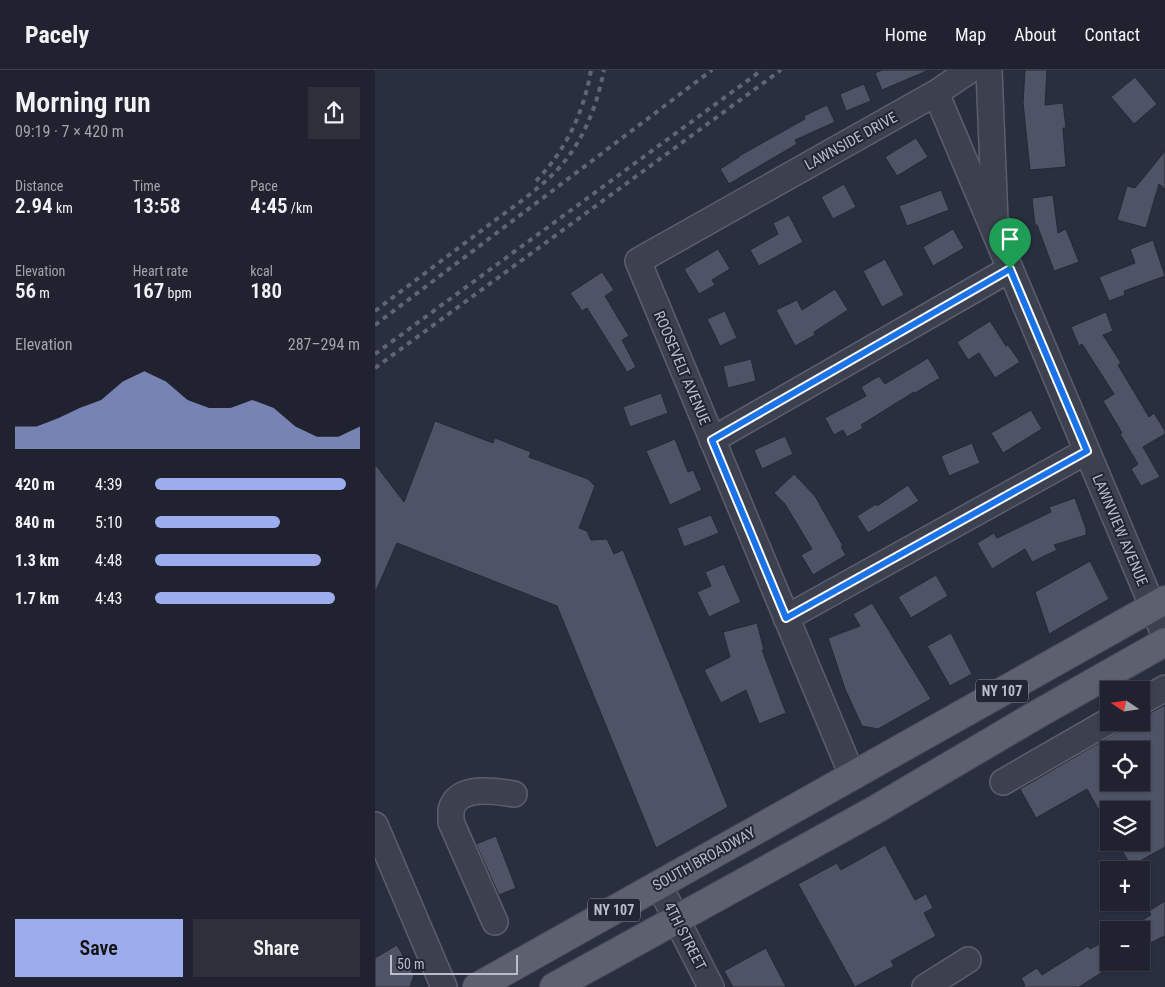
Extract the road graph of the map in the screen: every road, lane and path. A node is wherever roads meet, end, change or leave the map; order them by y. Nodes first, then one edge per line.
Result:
1 (970, 70) edge
2 (989, 70) edge
3 (936, 93) junction
4 (765, 189) joint
5 (996, 236) junction
6 (1010, 269) junction
7 (712, 440) junction
8 (1087, 451) junction
9 (1159, 603) edge
10 (786, 618) junction
11 (1165, 636) edge
12 (1165, 642) edge
13 (1165, 688) edge
14 (1150, 697) edge
15 (1100, 726) edge
16 (852, 775) junction
17 (1003, 782) dead end
18 (514, 794) dead end
19 (375, 825) edge
20 (659, 885) junction
21 (677, 920) junction
22 (495, 922) dead end
23 (968, 960) dead end
24 (444, 987) edge
25 (477, 987) edge
26 (554, 987) edge
27 (711, 987) edge
28 (925, 987) edge

1 - 3 street, LAWNSIDE DRIVE
2 - 5 street
3 - 4 street, LAWNSIDE DRIVE
3 - 5 street, LAWNVIEW AVENUE
4 - 7 street, ROOSEVELT AVENUE
5 - 6 street, LAWNVIEW AVENUE
6 - 7 street
6 - 8 street, LAWNVIEW AVENUE
7 - 10 street, ROOSEVELT AVENUE
8 - 9 street, LAWNVIEW AVENUE
8 - 10 street
9 - 11 street, LAWNVIEW AVENUE
9 - 16 main road, NY 107
10 - 16 street, ROOSEVELT AVENUE
12 - 21 main road, NY 107
13 - 14 street
15 - 17 street
16 - 20 main road, SOUTH BROADWAY / NY 107
18 - 22 street
19 - 24 street
20 - 21 street, 4TH STREET
20 - 25 main road, SOUTH BROADWAY / NY 107
21 - 26 main road, NY 107
21 - 27 street, 4TH STREET
23 - 28 street

